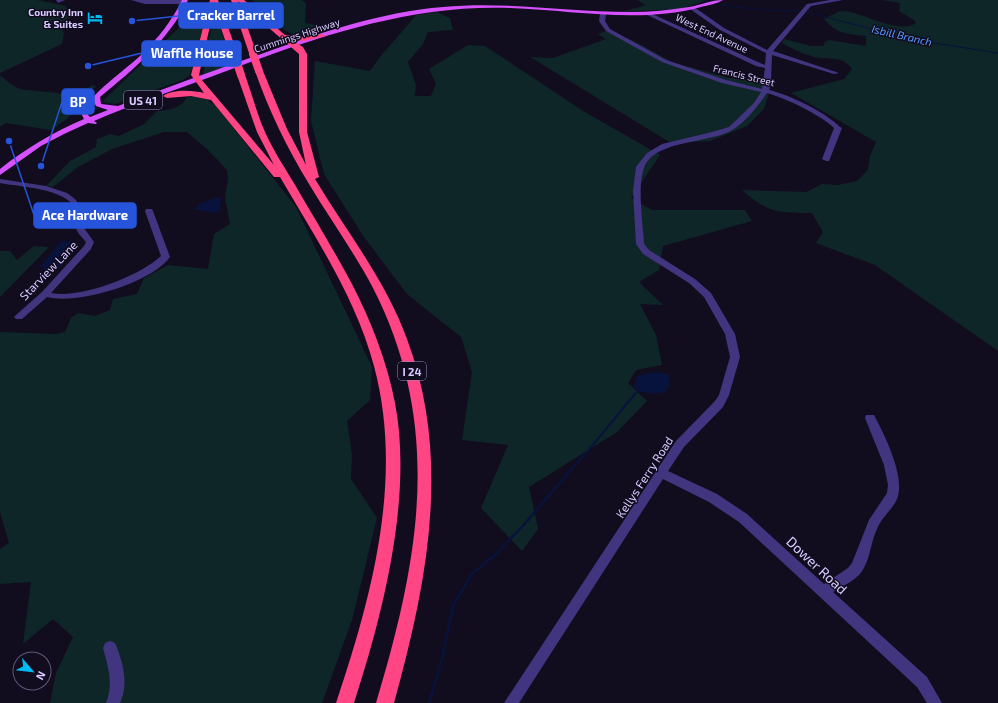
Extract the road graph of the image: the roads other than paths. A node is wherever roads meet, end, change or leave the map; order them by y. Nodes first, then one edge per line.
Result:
1 (134, 0) edge
2 (214, 0) edge
3 (234, 0) edge
4 (240, 0) edge
5 (720, 0) edge
6 (840, 0) edge
7 (185, 1) edge
8 (692, 8) junction
9 (603, 14) junction
10 (648, 14) junction
11 (362, 25) junction
12 (282, 36) junction
13 (322, 36) junction
14 (297, 47) junction
15 (769, 52) junction
16 (768, 67) junction
17 (836, 73) dead end
18 (199, 82) junction
19 (765, 91) junction
20 (97, 96) junction
21 (167, 96) junction
22 (214, 99) junction
23 (88, 107) junction
24 (122, 108) junction
25 (93, 123) junction
26 (56, 137) junction
27 (826, 159) dead end
28 (0, 174) edge
29 (0, 181) edge
30 (320, 197) junction
31 (303, 209) junction
32 (149, 211) dead end
33 (45, 294) junction
34 (19, 317) dead end
35 (870, 418) dead end
36 (661, 473) junction
37 (822, 592) junction
38 (110, 648) dead end
39 (113, 703) edge
40 (345, 703) edge
41 (385, 703) edge
42 (512, 703) edge
43 (935, 703) edge

1 - 7 street
2 - 18 highway
2 - 31 highway, I 24, bridge
3 - 30 highway, I 24, bridge
4 - 12 highway
5 - 8 main road, Cummings Highway / US 41
6 - 15 street
7 - 20 main road
8 - 10 main road, Cummings Highway / US 41
8 - 15 street
9 - 10 main road, Cummings Highway / US 41
9 - 11 main road, Cummings Highway / US 41
9 - 19 street, Francis Street
10 - 16 street, West End Avenue
11 - 13 main road, Cummings Highway / US 41
11 - 14 main road, Cummings Highway / US 41
12 - 13 highway
12 - 14 highway
13 - 14 main road, Cummings Highway / US 41
14 - 18 main road, Cummings Highway / US 41
14 - 30 highway
15 - 16 street, Kellys Ferry Road
15 - 17 street
16 - 19 street, Kellys Ferry Road
18 - 21 main road, Cummings Highway / US 41
18 - 22 highway
18 - 24 main road, Cummings Highway / US 41
19 - 27 street, Francis Street
19 - 36 street, Kellys Ferry Road
20 - 23 main road
20 - 24 main road
21 - 22 highway
21 - 25 main road, Cummings Highway / US 41
22 - 31 highway
23 - 25 main road
23 - 26 main road
24 - 25 main road, Cummings Highway / US 41
25 - 26 main road, Cummings Highway / US 41
25 - 28 main road, Cummings Highway / US 41
26 - 28 main road, Cummings Highway / US 41
29 - 33 street, Starview Lane
30 - 41 highway, I 24
31 - 40 highway, I 24
32 - 33 street
33 - 34 street, Starview Lane
35 - 37 street
36 - 37 street, Dower Road
36 - 42 street, Kellys Ferry Road
37 - 43 street, Dower Road
38 - 39 street

